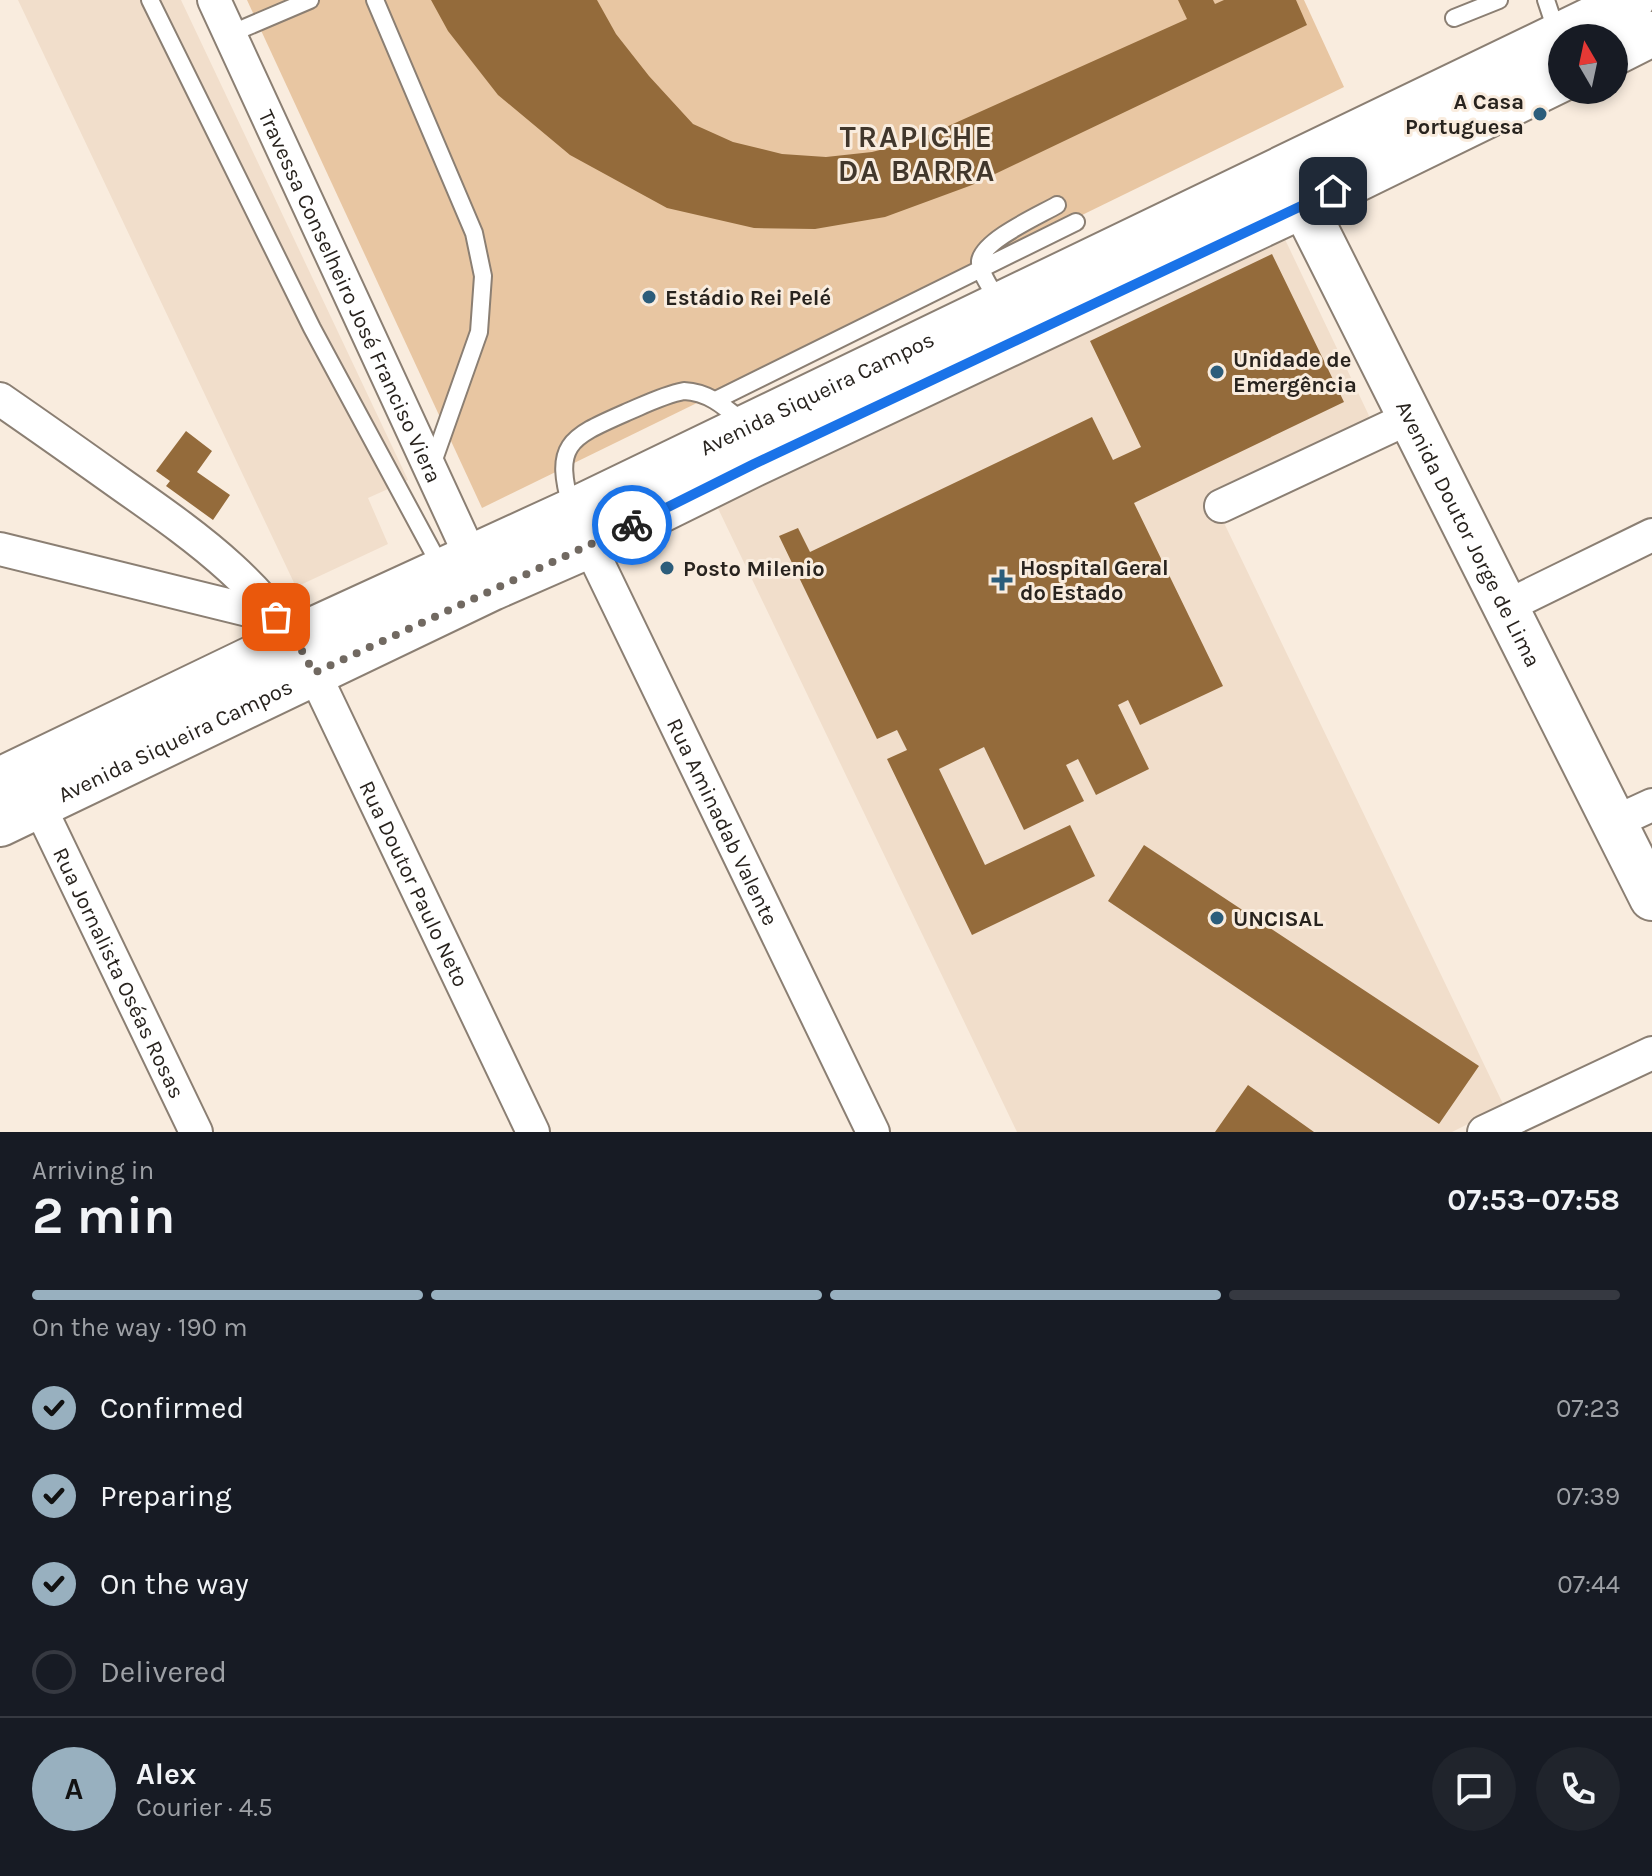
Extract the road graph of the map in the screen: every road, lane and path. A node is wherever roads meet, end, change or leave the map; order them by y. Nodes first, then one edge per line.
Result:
1 (150, 0) edge
2 (214, 0) edge
3 (310, 0) edge
4 (375, 0) edge
5 (1499, 0) edge
6 (1632, 0) edge
7 (1454, 18) dead end
8 (1552, 18) edge
9 (230, 34) junction
10 (1652, 34) edge
11 (1628, 46) edge
12 (1548, 85) edge
13 (1295, 186) junction
14 (1057, 205) dead end
15 (1076, 222) dead end
16 (991, 288) junction
17 (0, 399) edge
18 (1411, 417) junction
19 (727, 443) junction
20 (430, 469) junction
21 (1221, 506) dead end
22 (581, 528) junction
23 (1652, 535) edge
24 (0, 549) edge
25 (469, 572) junction
26 (1507, 606) junction
27 (295, 643) junction
28 (15, 795) edge
29 (1634, 814) edge
30 (1646, 870) edge
31 (1652, 1053) edge
32 (196, 1132) edge
33 (533, 1132) edge
34 (873, 1132) edge
35 (1484, 1132) edge

1 - 25 lane
2 - 9 street, Travessa Conselheiro José Franciso Viera
3 - 9 lane
4 - 20 lane
5 - 7 lane
6 - 8 main road, Avenida Siqueira Campos
8 - 13 main road, Avenida Siqueira Campos
9 - 20 street, Travessa Conselheiro José Franciso Viera
10 - 11 main road
12 - 13 main road, Avenida Siqueira Campos
13 - 16 main road, Avenida Siqueira Campos
13 - 18 main road, Avenida Doutor Jorge de Lima
13 - 19 main road, Avenida Siqueira Campos
14 - 16 lane
15 - 16 lane
16 - 19 main road, Avenida Siqueira Campos
17 - 27 street, Rua Doutor Paulo Neto
18 - 21 street
18 - 26 main road, Avenida Doutor Jorge de Lima
19 - 22 main road, Avenida Siqueira Campos
19 - 22 lane
20 - 25 street, Travessa Conselheiro José Franciso Viera
22 - 25 main road, Avenida Siqueira Campos
22 - 34 street, Rua Aminadab Valente
23 - 26 street
24 - 27 street
25 - 27 main road, Avenida Siqueira Campos
26 - 29 main road, Avenida Doutor Jorge de Lima
27 - 28 main road, Avenida Siqueira Campos
27 - 33 street, Rua Doutor Paulo Neto
28 - 32 street, Rua Jornalista Oséas Rosas
29 - 30 main road, Avenida Doutor Jorge de Lima
31 - 35 street

